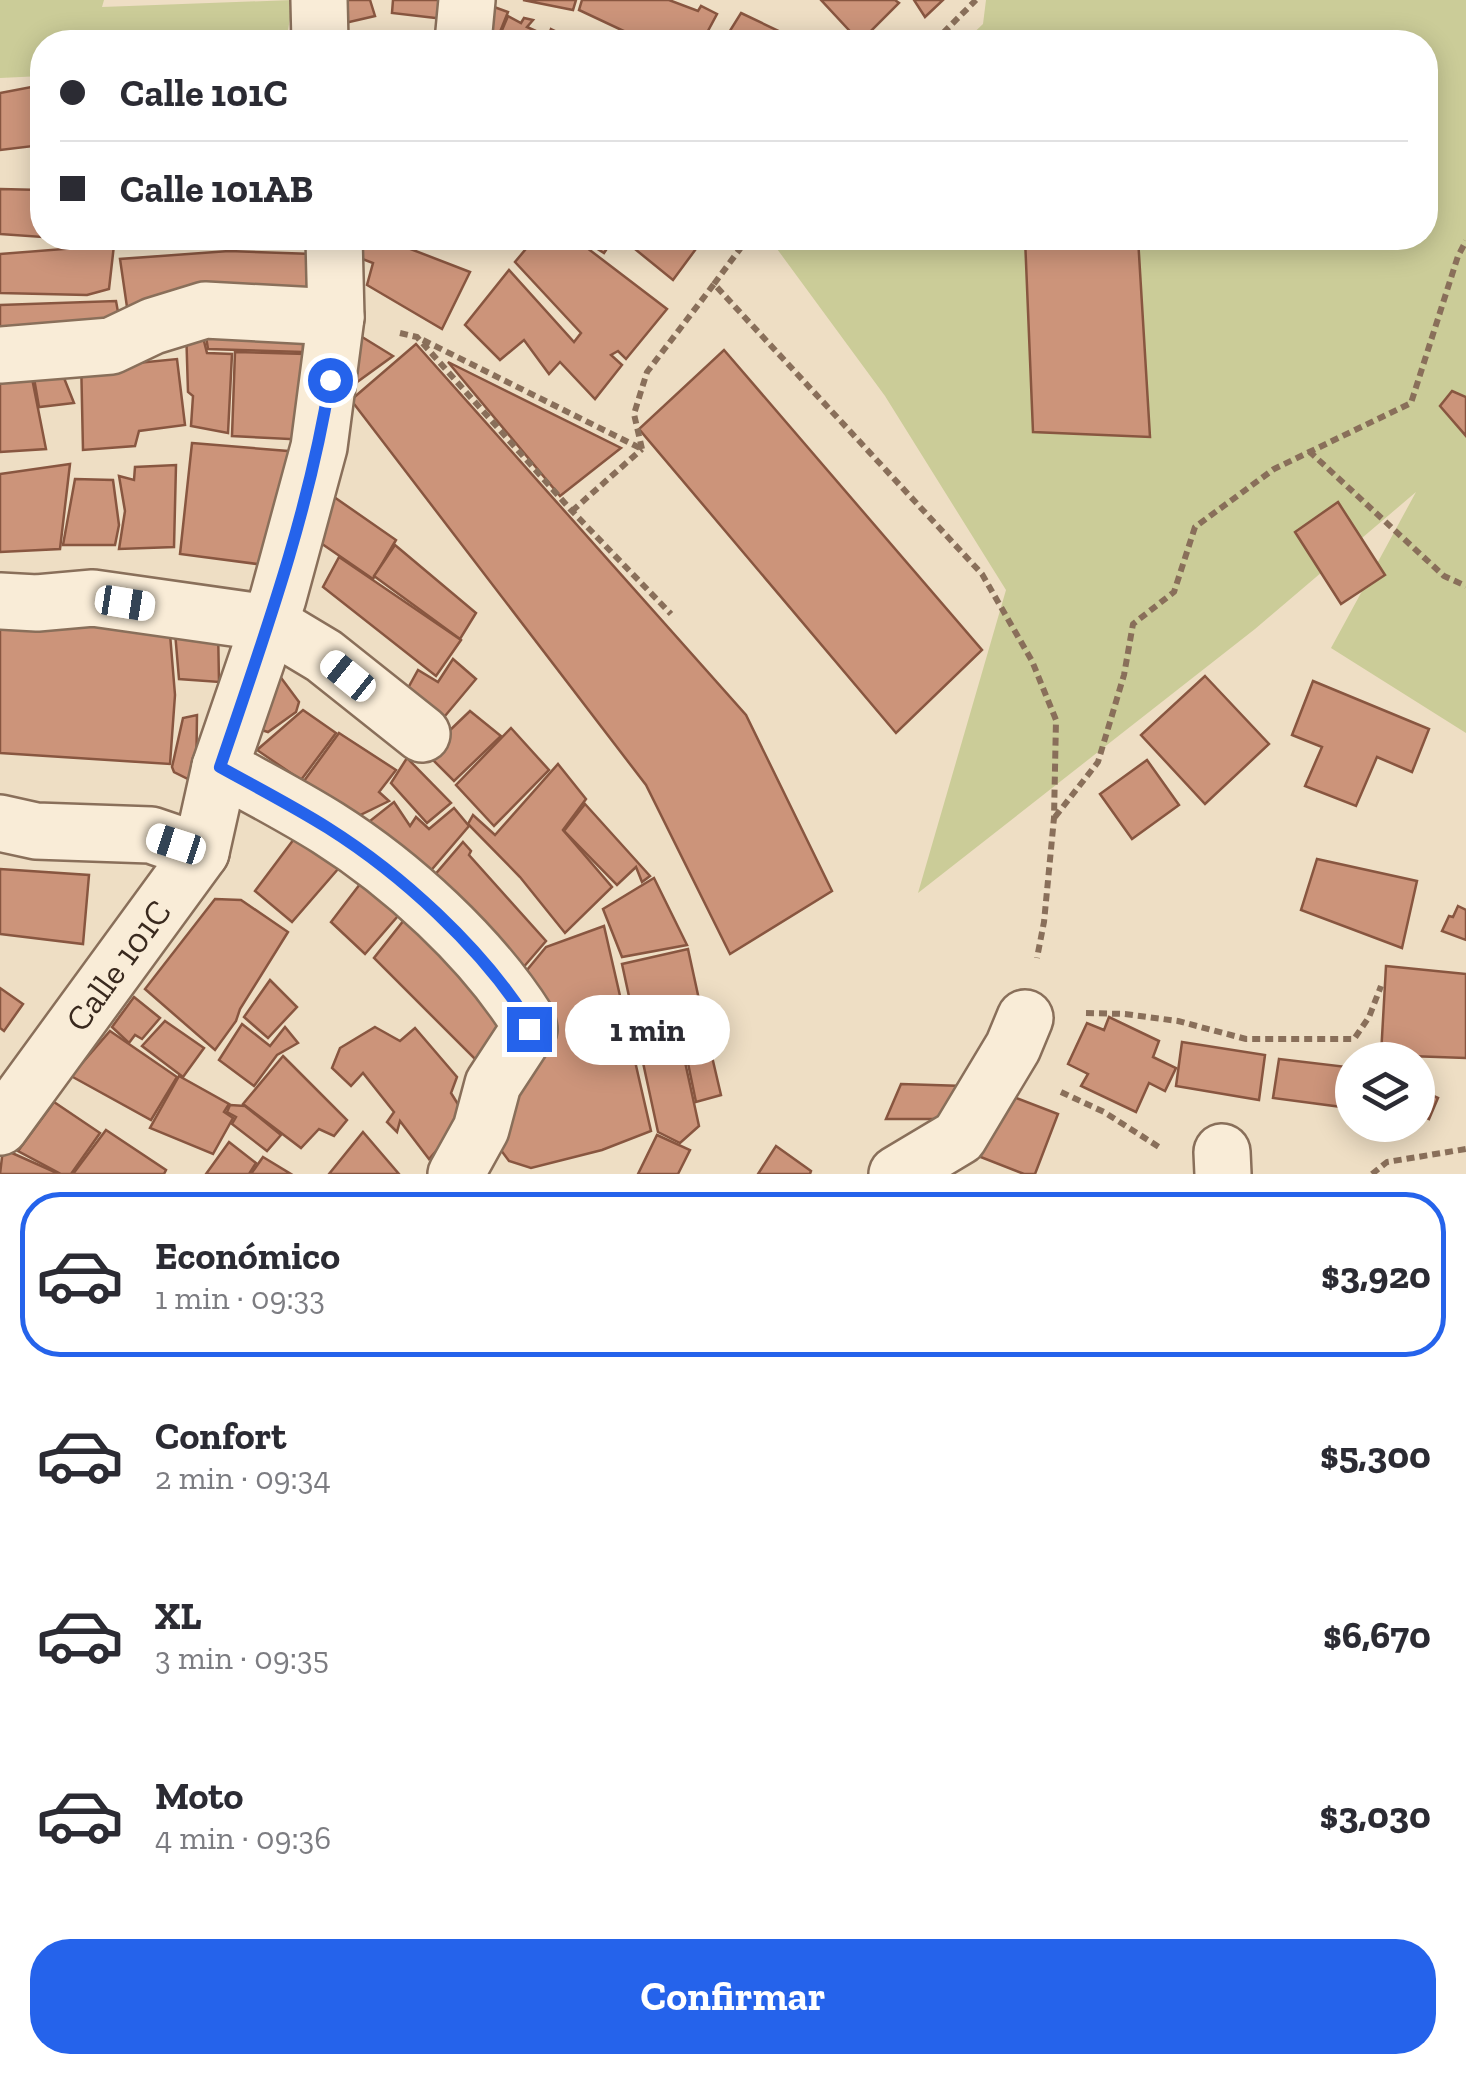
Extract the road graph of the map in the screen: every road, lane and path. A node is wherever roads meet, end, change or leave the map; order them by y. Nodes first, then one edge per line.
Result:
1 (319, 0) edge
2 (467, 0) edge
3 (976, 0) edge
4 (320, 30) edge
5 (464, 30) edge
6 (946, 30) edge
7 (1466, 241) edge
8 (334, 250) edge
9 (739, 250) edge
10 (714, 284) junction
11 (336, 317) junction
12 (418, 338) junction
13 (0, 355) edge
14 (642, 449) junction
15 (1310, 451) junction
16 (572, 512) junction
17 (1466, 586) edge
18 (0, 601) edge
19 (671, 614) dead end
20 (269, 623) junction
21 (422, 734) dead end
22 (220, 767) junction
23 (1054, 818) junction
24 (0, 823) edge
25 (202, 852) junction
26 (1382, 986) dead end
27 (1025, 1018) junction
28 (1000, 1066) junction
29 (0, 1127) edge
30 (1466, 1148) edge
31 (1165, 1150) dead end
32 (456, 1174) edge
33 (897, 1174) edge
34 (1372, 1174) edge

1 - 4 street
2 - 5 street
3 - 6 path
7 - 15 path
8 - 11 street, Calle 101C
9 - 10 path
10 - 14 path
10 - 23 path
11 - 12 path
11 - 13 street
11 - 20 street, Calle 101C
12 - 14 path
12 - 16 path
14 - 16 path
15 - 17 path
15 - 23 path
16 - 19 path
18 - 20 street
20 - 21 street
20 - 22 street, Calle 101C
22 - 25 street, Calle 101C
22 - 32 street
23 - 27 path
24 - 25 street
25 - 29 street, Calle 101C
26 - 27 path
27 - 28 street
28 - 31 path
28 - 33 street
30 - 34 path

